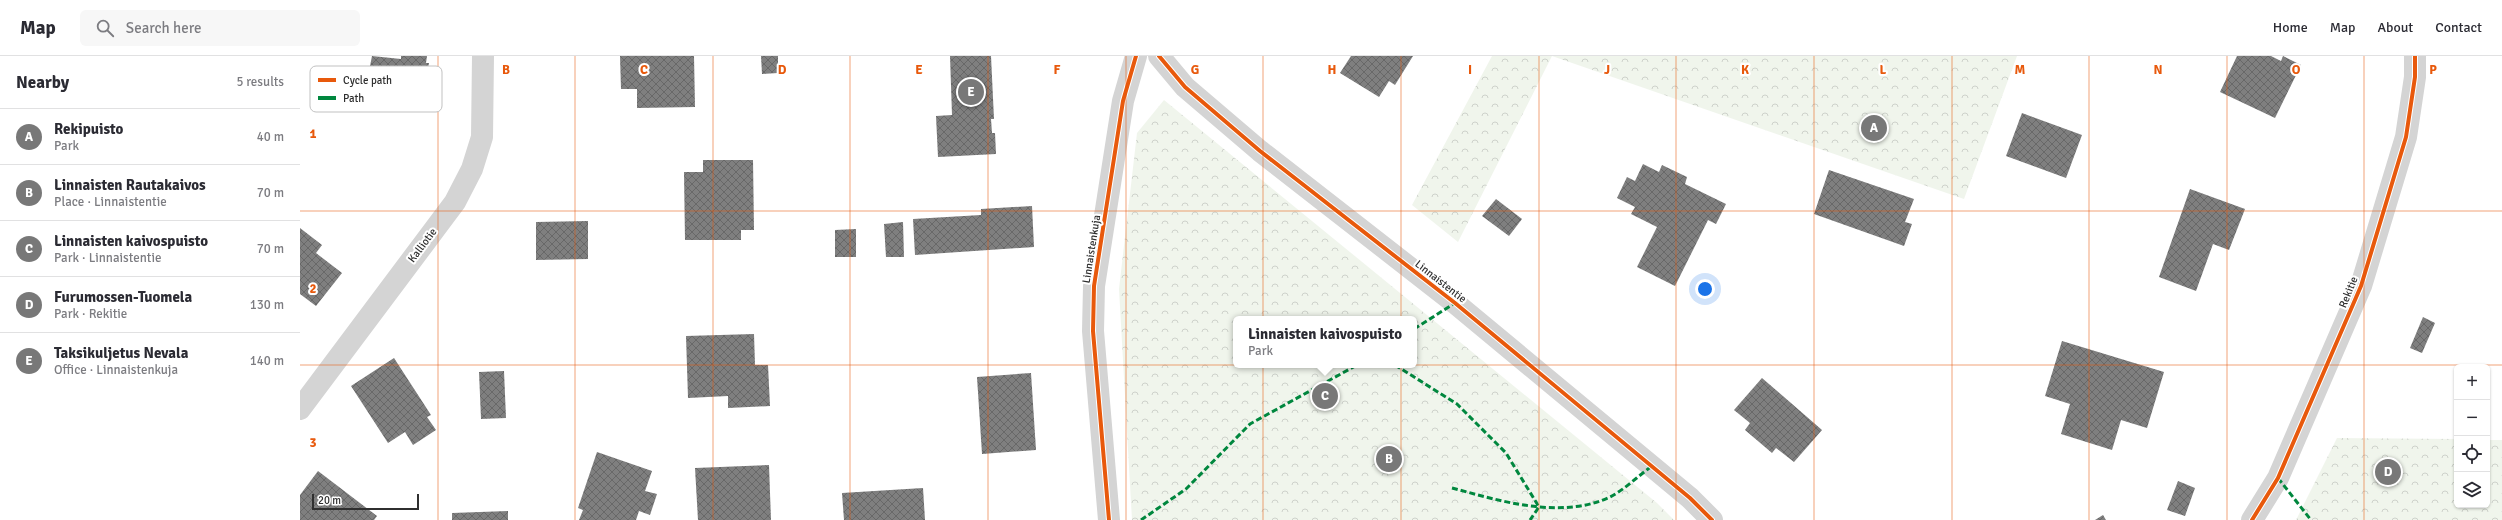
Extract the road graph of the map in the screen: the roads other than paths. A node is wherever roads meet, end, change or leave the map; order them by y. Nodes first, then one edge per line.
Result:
1 (483, 56) edge
2 (1136, 56) edge
3 (1159, 56) edge
4 (2415, 56) edge
5 (300, 409) edge
6 (1110, 520) edge
7 (1712, 520) edge
8 (2252, 520) edge

1 - 5 street, Kalliotie
2 - 6 street, Linnaistenkuja
3 - 7 street, Linnaistentie
4 - 8 street, Rekitie

